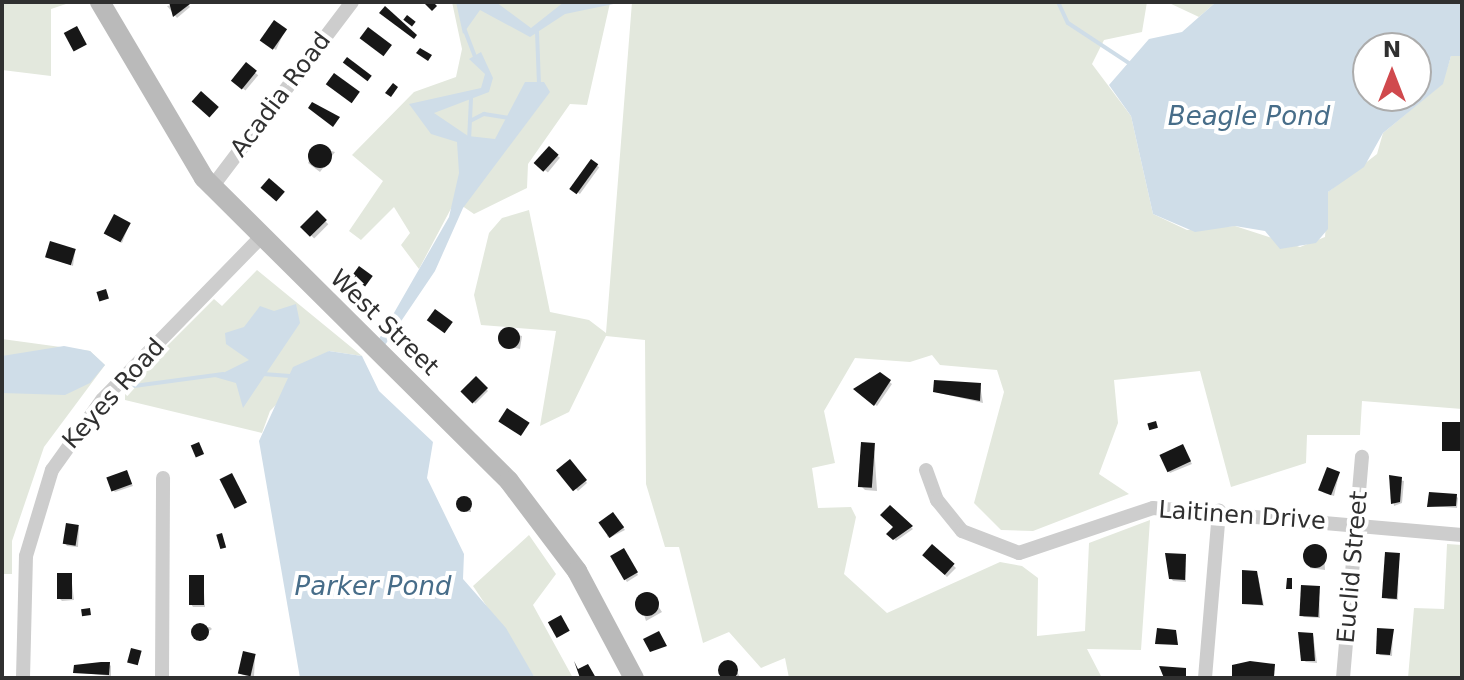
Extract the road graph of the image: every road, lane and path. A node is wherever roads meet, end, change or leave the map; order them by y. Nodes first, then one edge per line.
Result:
1 (100, 2) edge
2 (352, 2) edge
3 (212, 187) junction
4 (260, 238) junction
5 (1362, 457) dead end
6 (926, 470) dead end
7 (163, 478) dead end
8 (1219, 511) junction
9 (1356, 524) junction
10 (1462, 535) edge
11 (23, 678) edge
12 (162, 678) edge
13 (634, 678) edge
14 (1205, 678) edge
15 (1343, 678) edge

1 - 3 main road, West Street
2 - 3 street, Acadia Road
3 - 4 main road, West Street
4 - 11 street, Keyes Road
4 - 13 main road, West Street
5 - 9 street, Euclid Street
6 - 8 street, Laitinen Drive
7 - 12 street
8 - 9 street, Laitinen Drive
8 - 14 street
9 - 10 street, Laitinen Drive
9 - 15 street, Euclid Street

